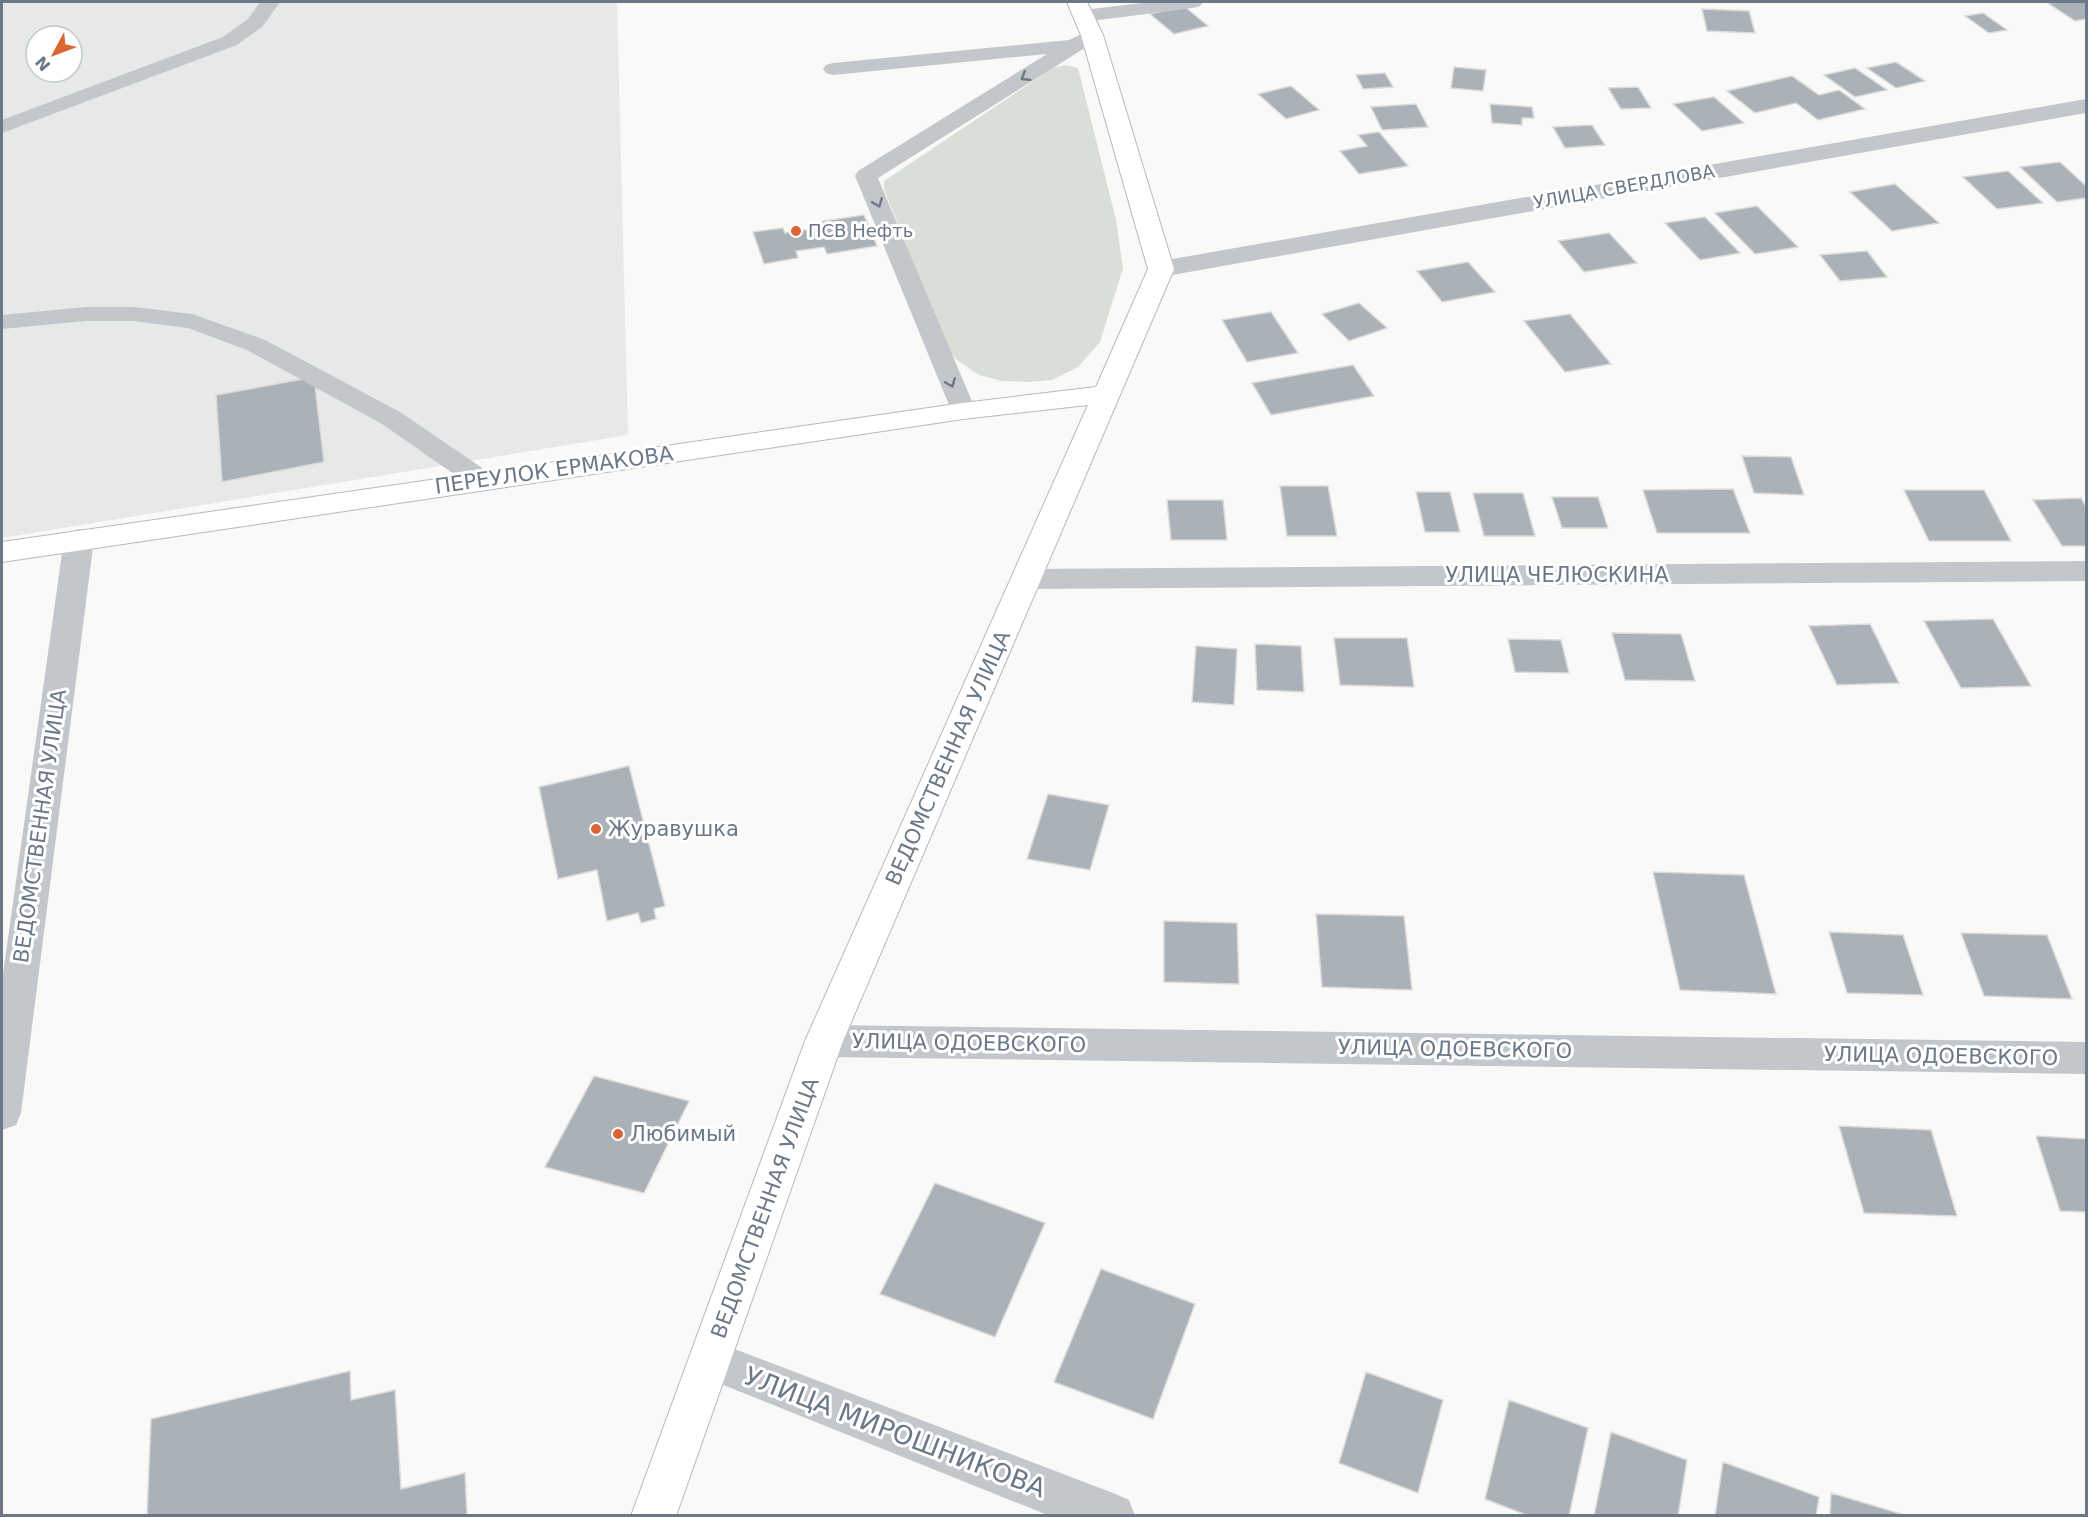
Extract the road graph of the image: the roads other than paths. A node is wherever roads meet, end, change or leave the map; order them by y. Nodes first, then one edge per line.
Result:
1 (270, 2) edge
2 (1193, 2) edge
3 (1082, 24) edge
4 (833, 69) dead end
5 (2086, 105) edge
6 (2, 127) edge
7 (1161, 269) junction
8 (2, 322) edge
9 (1108, 394) junction
10 (963, 411) junction
11 (481, 480) junction
12 (79, 539) junction
13 (2, 552) edge
14 (2086, 571) edge
15 (1027, 579) junction
16 (824, 1041) junction
17 (2086, 1058) edge
18 (2, 1113) edge
19 (711, 1360) junction
20 (653, 1515) edge
21 (1113, 1515) edge

1 - 6 lane
2 - 3 lane
3 - 4 lane
3 - 7 main road
3 -> 10 lane
5 - 7 street, УЛИЦА СВЕРДЛОВА
7 - 9 main road, ВЕДОМСТВЕННАЯ УЛИЦА
8 - 11 lane
9 - 10 main road, ПЕРЕУЛОК ЕРМАКОВА
9 - 15 main road, ВЕДОМСТВЕННАЯ УЛИЦА
10 - 11 main road, ПЕРЕУЛОК ЕРМАКОВА
11 - 12 main road, ПЕРЕУЛОК ЕРМАКОВА
12 - 13 main road, ПЕРЕУЛОК ЕРМАКОВА
12 - 18 street, ВЕДОМСТВЕННАЯ УЛИЦА
14 - 15 street, УЛИЦА ЧЕЛЮСКИНА
15 - 16 main road, ВЕДОМСТВЕННАЯ УЛИЦА
16 - 17 street, УЛИЦА ОДОЕВСКОГО
16 - 19 main road, ВЕДОМСТВЕННАЯ УЛИЦА
19 - 20 main road, ВЕДОМСТВЕННАЯ УЛИЦА
19 - 21 street, УЛИЦА МИРОШНИКОВА

